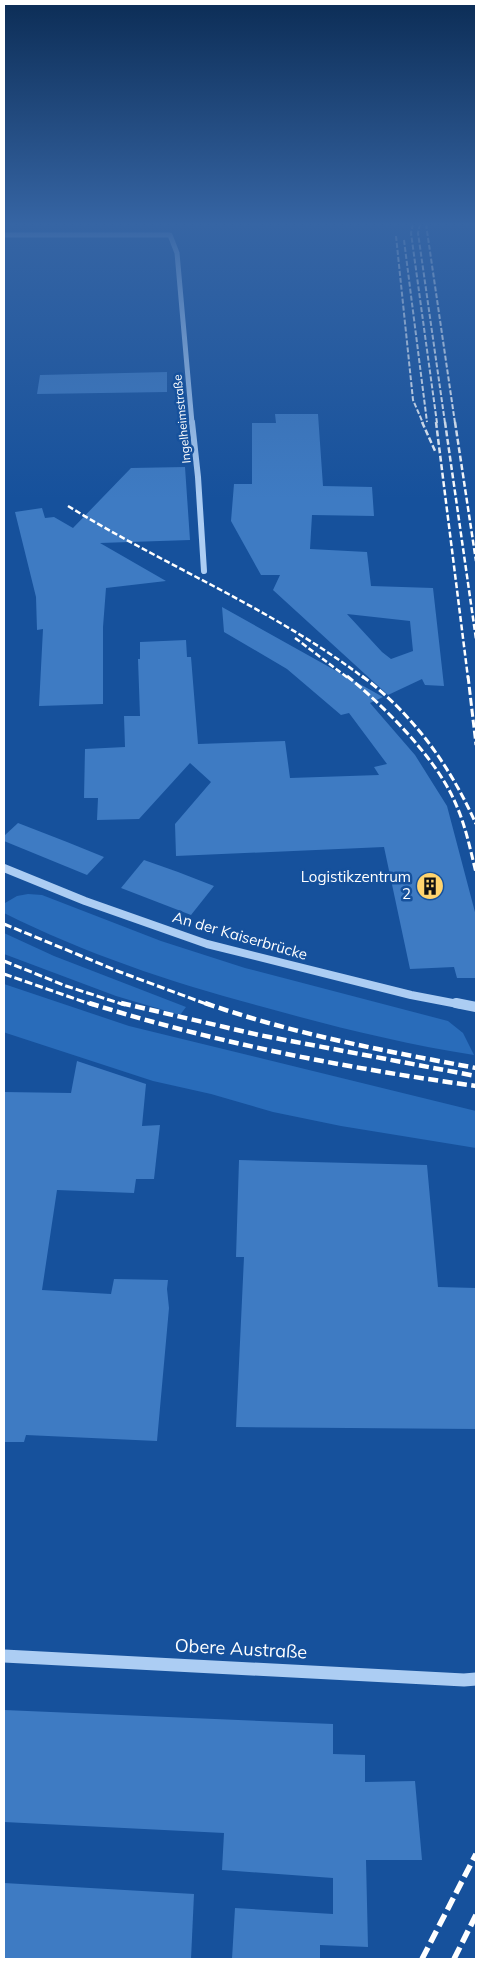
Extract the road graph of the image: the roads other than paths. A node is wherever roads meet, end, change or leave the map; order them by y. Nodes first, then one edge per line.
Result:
1 (182, 316) edge
2 (204, 571) dead end
3 (4, 868) edge
4 (476, 1008) edge
5 (4, 1656) edge
6 (476, 1679) edge

1 - 2 street, Ingelheimstraße
3 - 4 street, An der Kaiserbrücke
5 - 6 street, Obere Austraße

